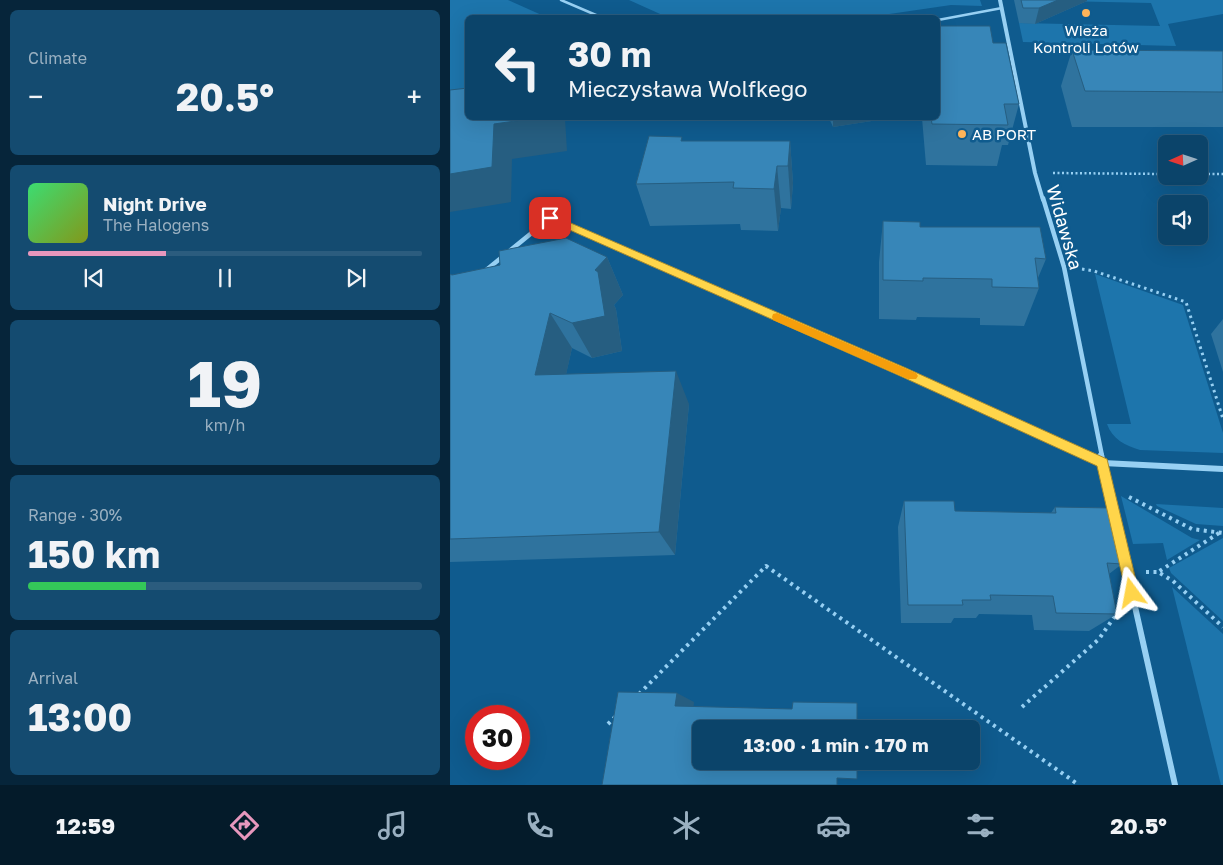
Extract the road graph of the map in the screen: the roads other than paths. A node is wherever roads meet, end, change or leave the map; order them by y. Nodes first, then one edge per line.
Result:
1 (561, 0) edge
2 (1000, 0) edge
3 (1002, 8) junction
4 (596, 15) edge
5 (940, 20) edge
6 (479, 276) edge
7 (1103, 463) junction
8 (1223, 469) edge
9 (1175, 785) edge

1 - 4 lane
2 - 3 street, Widawska
3 - 5 lane
3 - 7 street, Widawska
6 - 7 street
7 - 8 street
7 - 9 street, Widawska

